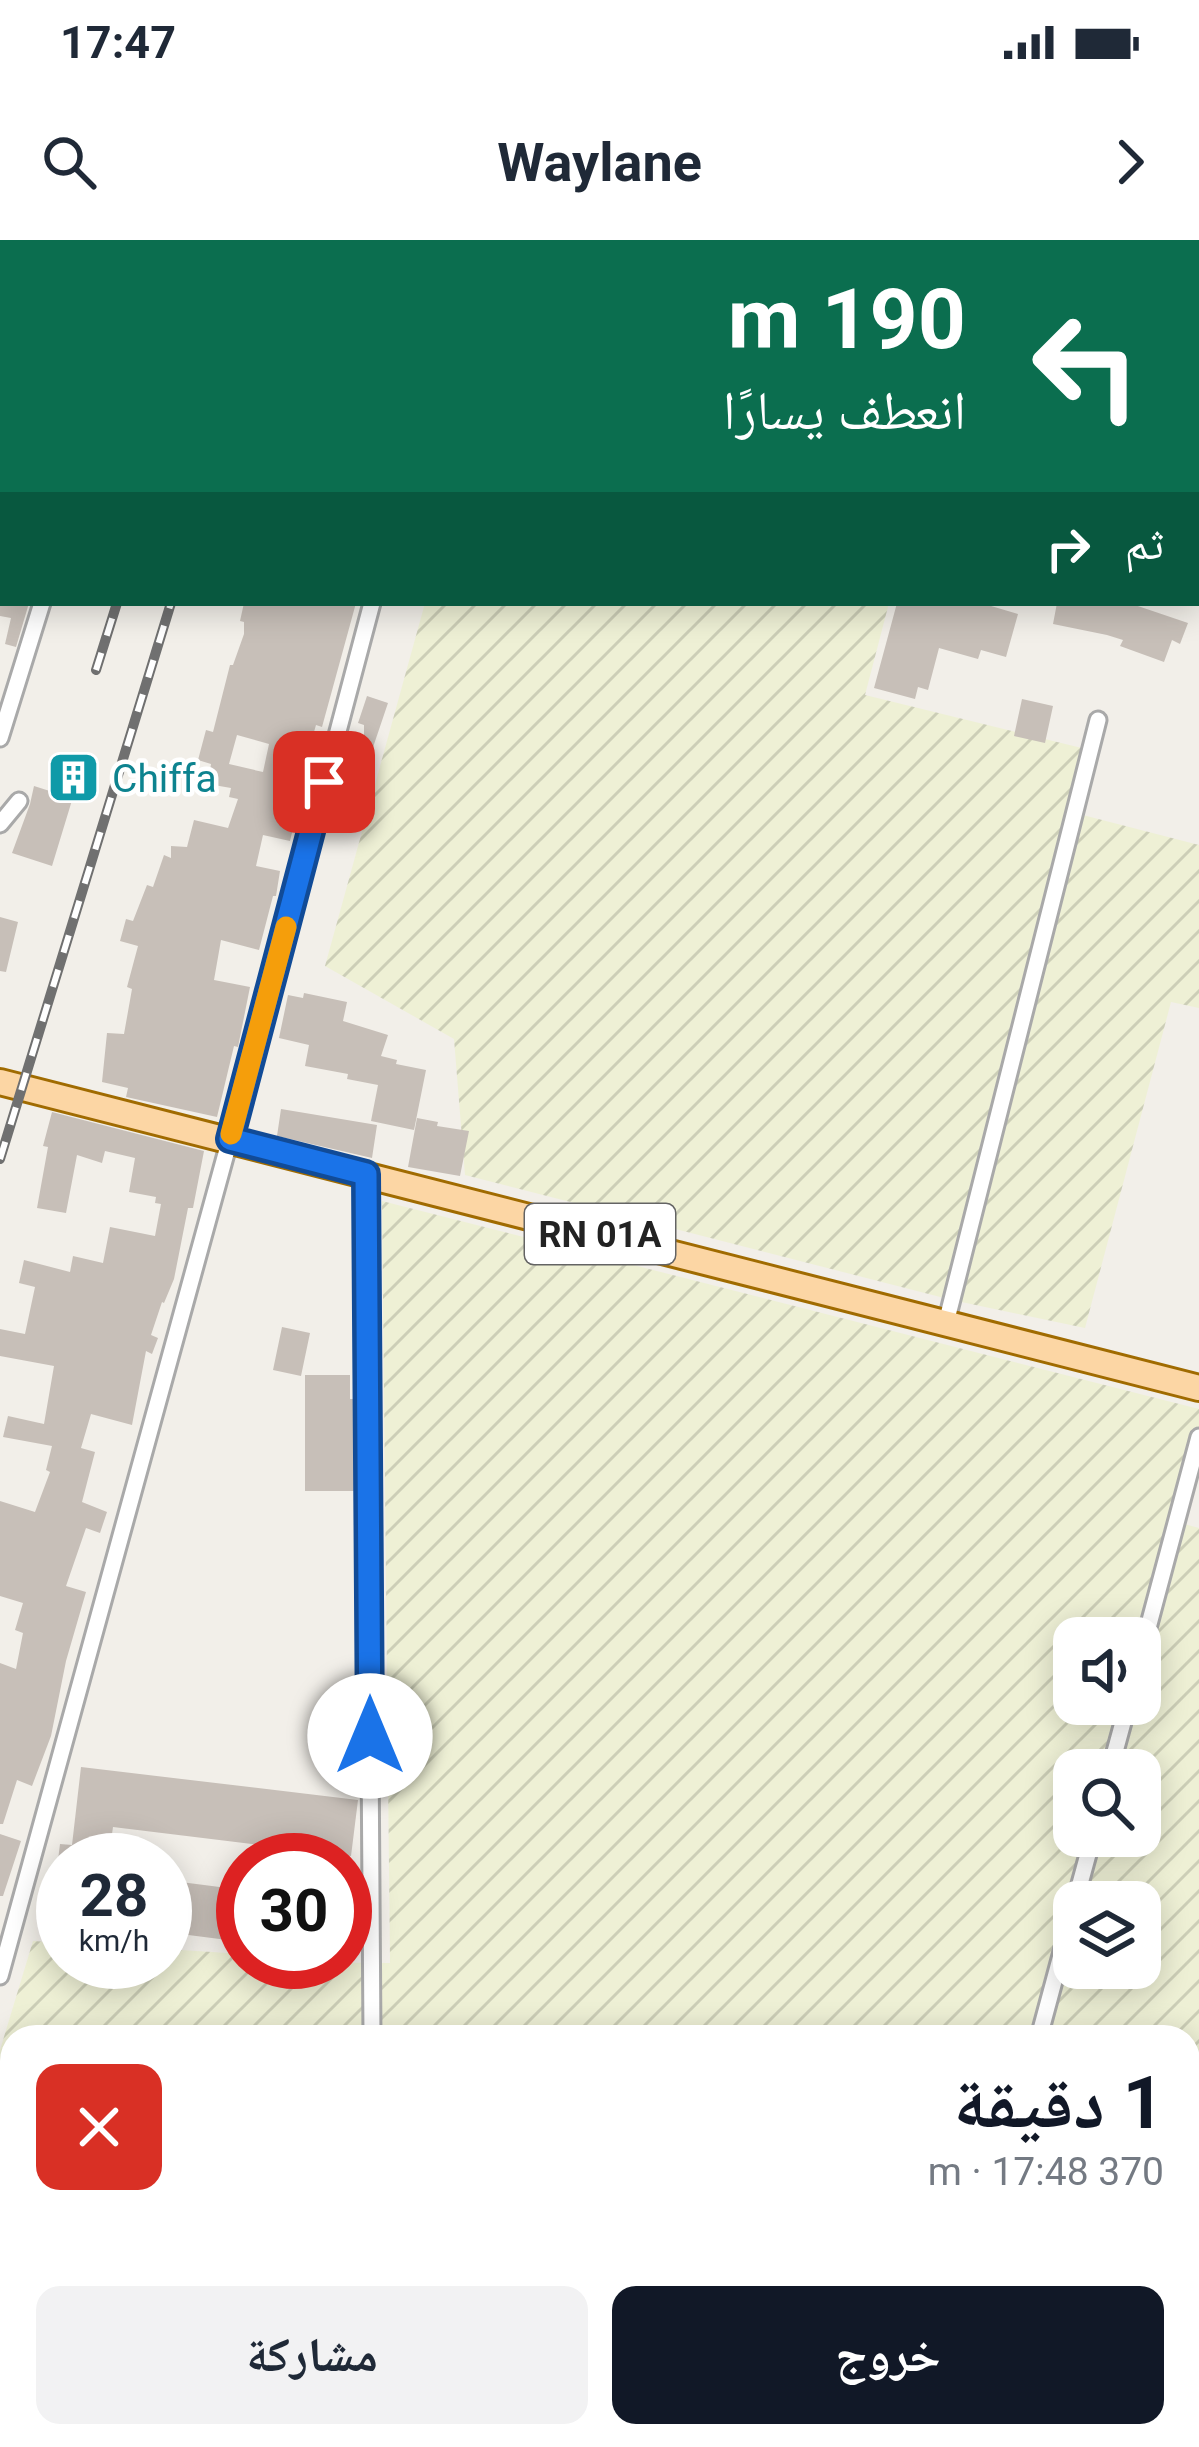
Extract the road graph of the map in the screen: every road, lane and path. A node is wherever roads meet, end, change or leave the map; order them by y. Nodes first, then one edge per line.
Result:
1 (41, 606) edge
2 (371, 606) edge
3 (1098, 720) dead end
4 (0, 738) edge
5 (19, 802) dead end
6 (0, 824) edge
7 (0, 1082) edge
8 (230, 1139) junction
9 (366, 1174) junction
10 (946, 1323) junction
11 (1199, 1388) edge
12 (1199, 1437) edge
13 (1151, 1617) edge
14 (0, 1976) edge
15 (1053, 1988) edge
16 (372, 2025) edge
17 (1043, 2025) edge

1 - 4 street
2 - 8 street
3 - 10 street
5 - 6 street
7 - 8 main road, RN 01A
8 - 9 main road, RN 01A
8 - 14 street
9 - 10 main road, RN 01A
9 - 16 street
10 - 11 main road, RN 01A
12 - 13 street
15 - 17 street

